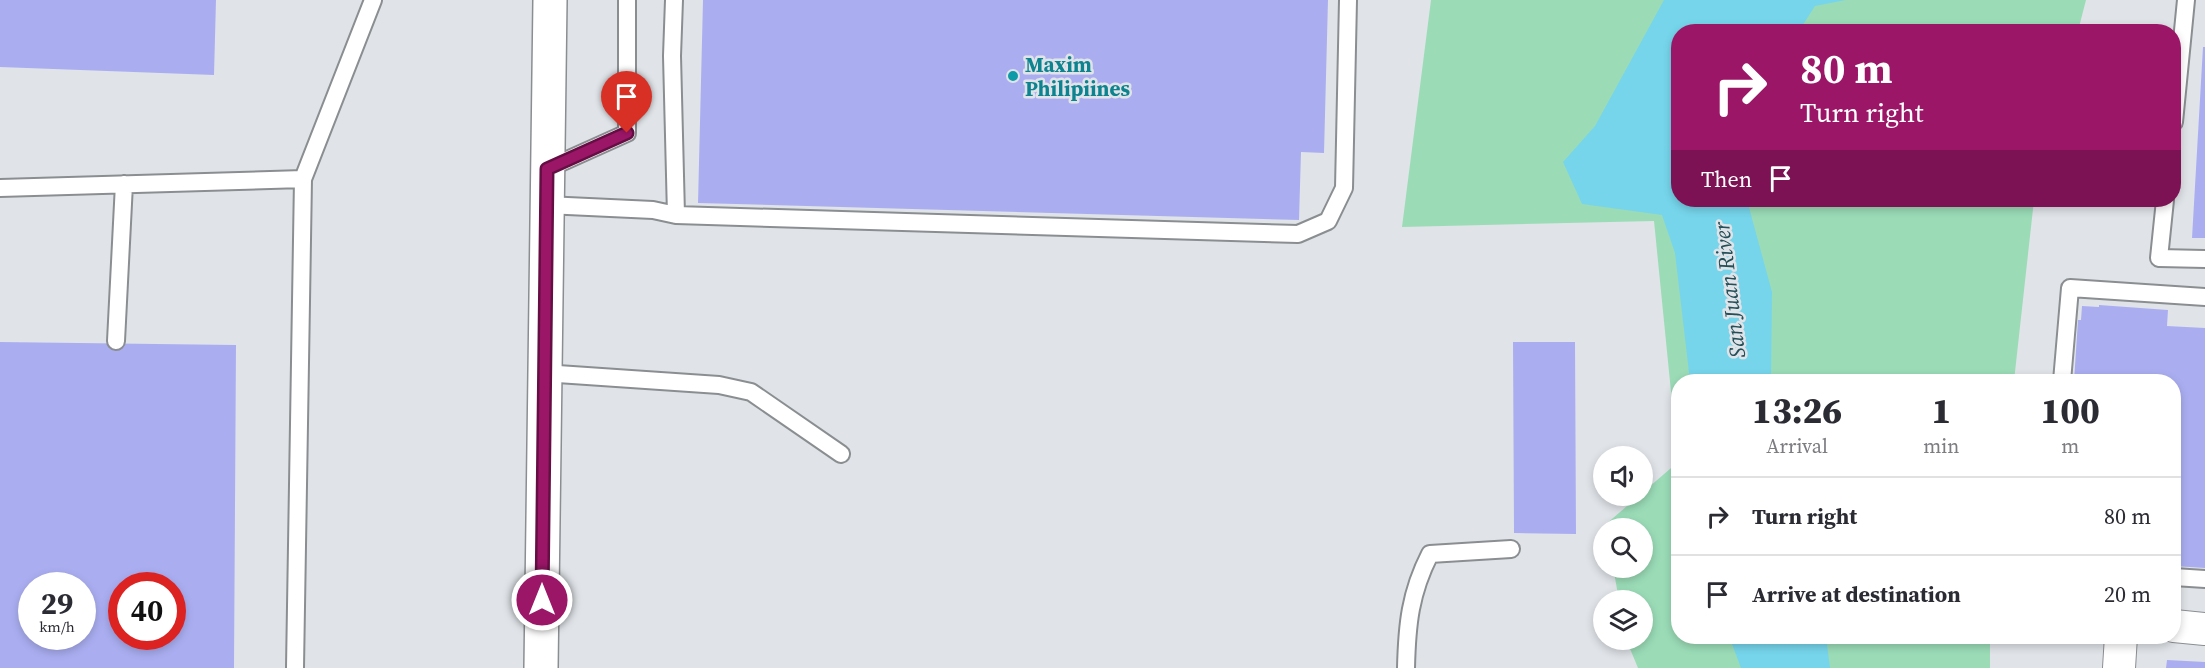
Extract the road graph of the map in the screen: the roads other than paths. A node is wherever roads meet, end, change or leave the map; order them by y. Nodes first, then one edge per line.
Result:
1 (373, 0) edge
2 (550, 0) edge
3 (627, 0) edge
4 (674, 0) edge
5 (1348, 0) edge
6 (2186, 0) edge
7 (2181, 51) edge
8 (547, 169) junction
9 (303, 179) junction
10 (124, 184) junction
11 (0, 188) edge
12 (546, 205) junction
13 (2164, 207) edge
14 (676, 215) junction
15 (2205, 259) edge
16 (2205, 297) edge
17 (116, 341) dead end
18 (543, 373) junction
19 (2063, 374) edge
20 (841, 454) dead end
21 (1511, 549) dead end
22 (2181, 578) edge
23 (2205, 579) edge
24 (2181, 627) edge
25 (2205, 629) edge
26 (2120, 644) edge
27 (295, 668) edge
28 (541, 668) edge
29 (1406, 668) edge
30 (2119, 668) edge

1 - 9 lane
2 - 8 street
3 - 8 lane
4 - 14 lane
5 - 14 lane
6 - 7 lane
8 - 12 street
9 - 10 lane
9 - 27 lane
10 - 11 lane
10 - 17 lane
12 - 14 lane
12 - 18 street
13 - 15 lane
16 - 19 lane
18 - 20 lane
18 - 28 street
21 - 29 lane
22 - 23 lane
24 - 25 street
26 - 30 street

